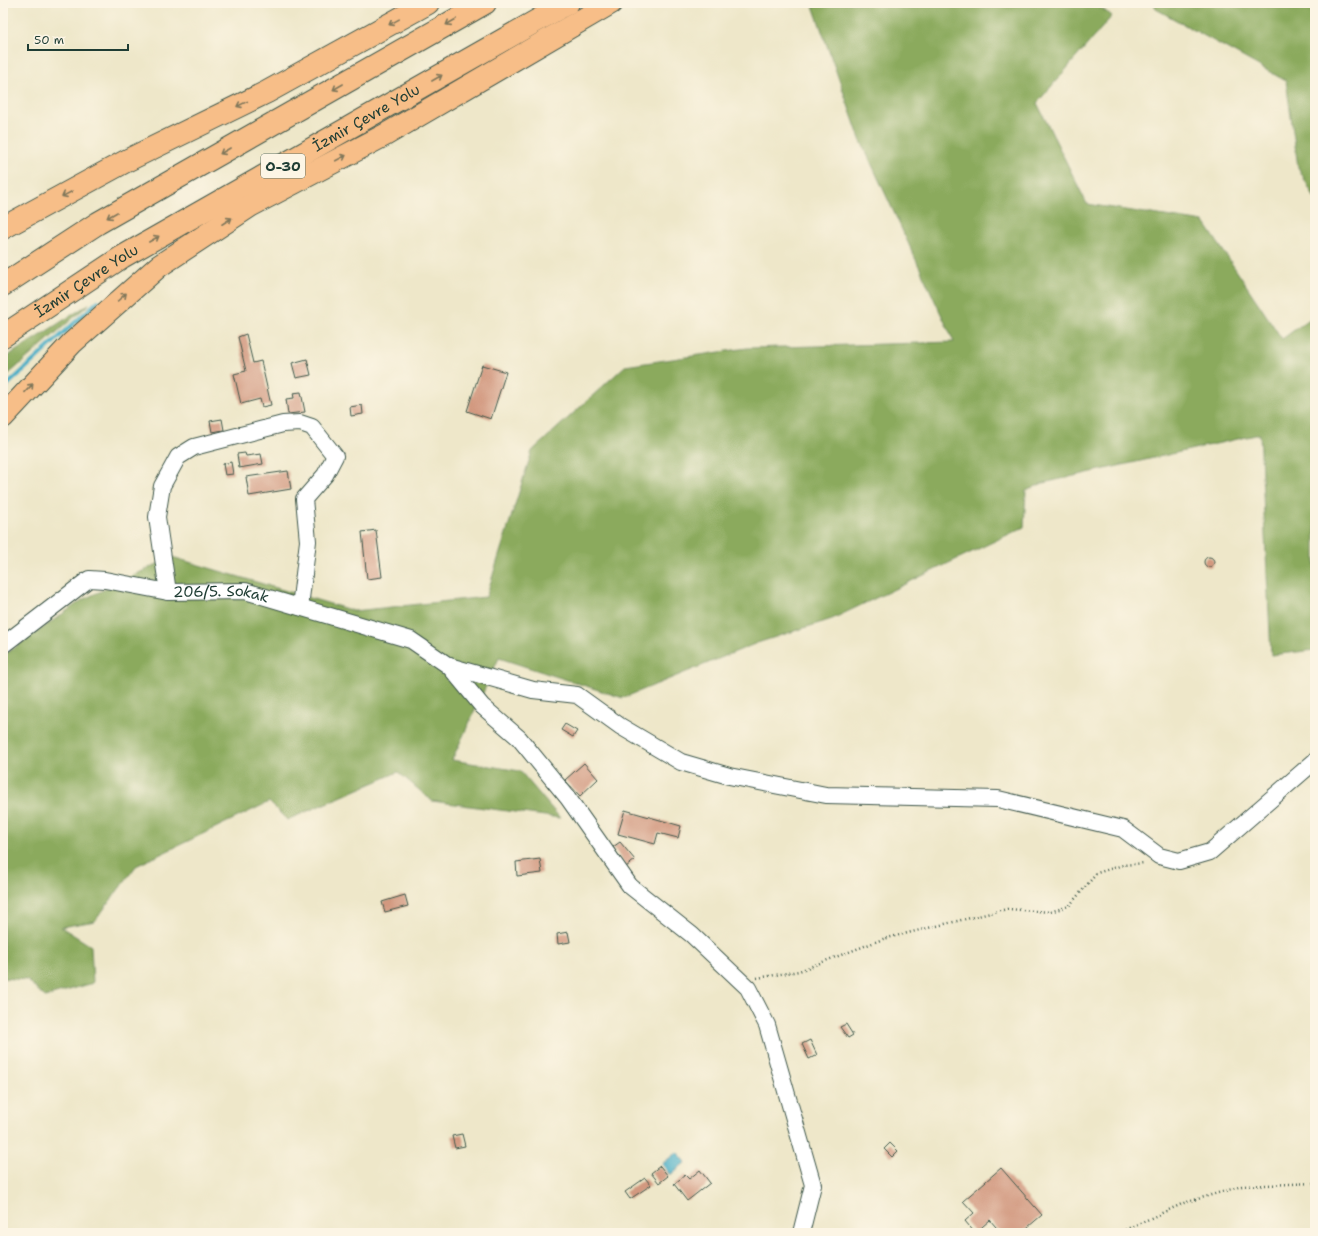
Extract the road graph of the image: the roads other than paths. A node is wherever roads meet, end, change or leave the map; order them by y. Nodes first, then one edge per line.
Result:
1 (428, 3) edge
2 (485, 3) edge
3 (568, 3) edge
4 (611, 3) edge
5 (3, 228) edge
6 (3, 285) edge
7 (3, 336) edge
8 (3, 416) edge
9 (168, 592) junction
10 (300, 607) junction
11 (3, 645) edge
12 (449, 666) junction
13 (1315, 761) edge
14 (801, 1233) edge

1 -> 5 highway
2 -> 6 highway, O-30
7 -> 3 highway, İzmir Çevre Yolu / O-30
8 -> 4 highway
9 - 10 street, 206/5. Sokak
9 - 10 street
9 - 11 street, 206/5. Sokak
10 - 12 street, 206/5. Sokak
12 - 13 street
12 - 14 street

